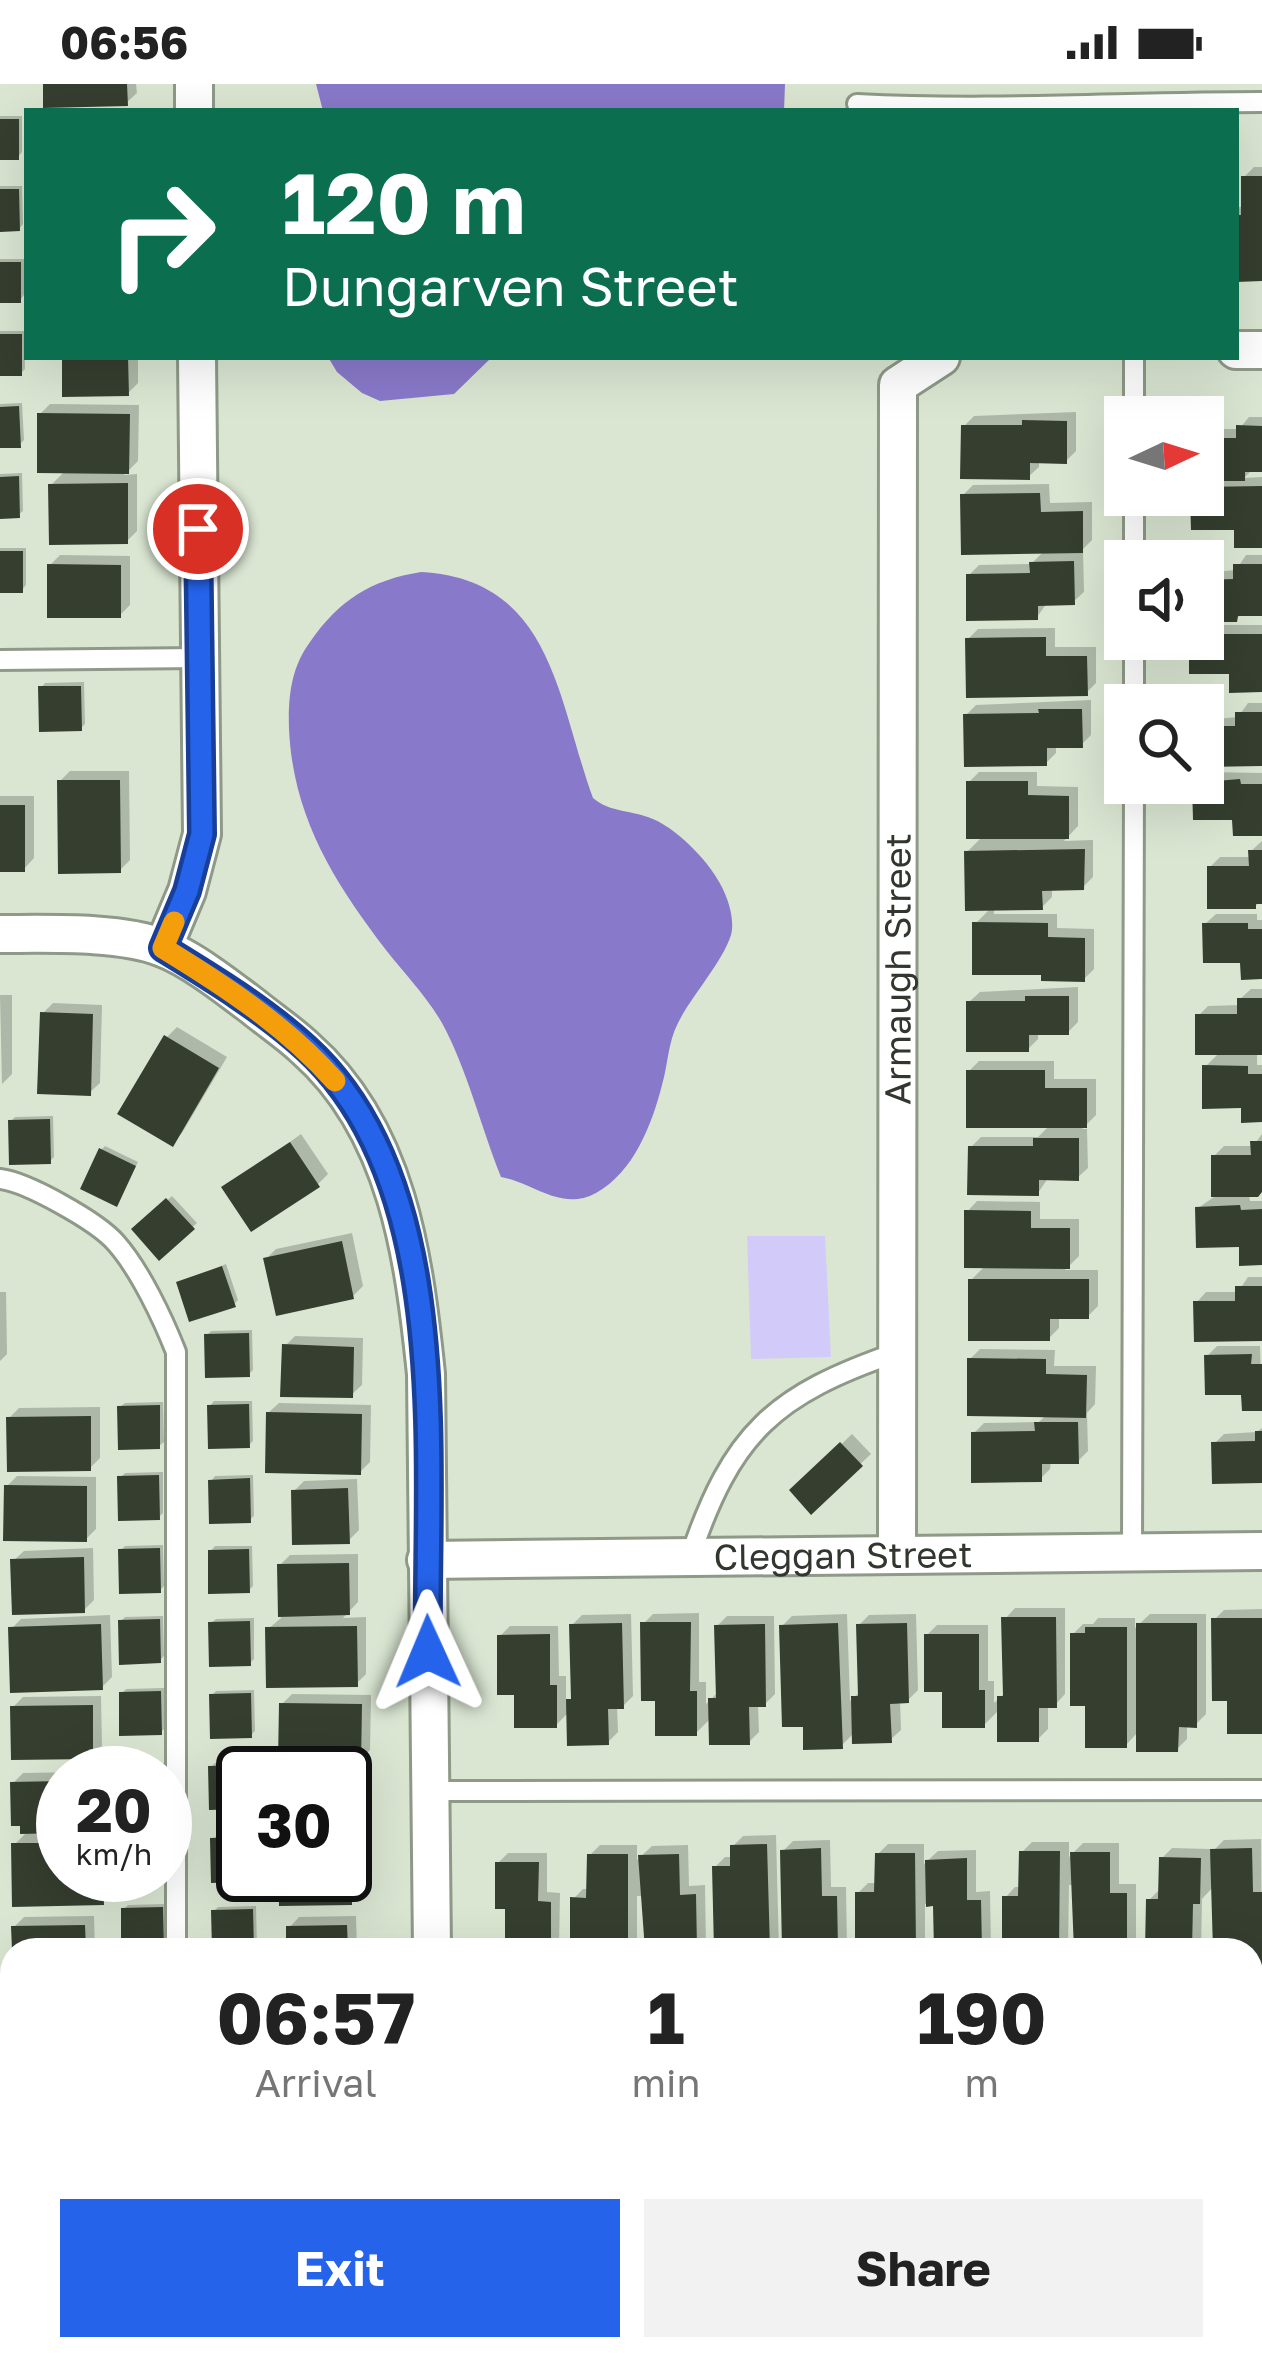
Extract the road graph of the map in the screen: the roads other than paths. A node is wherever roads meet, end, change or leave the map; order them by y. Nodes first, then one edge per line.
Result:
1 (1262, 102) edge
2 (857, 104) dead end
3 (923, 108) edge
4 (989, 108) edge
5 (197, 360) edge
6 (936, 360) edge
7 (1134, 360) edge
8 (1134, 396) edge
9 (200, 658) junction
10 (0, 660) edge
11 (1133, 804) edge
12 (0, 934) edge
13 (163, 948) junction
14 (0, 1179) edge
15 (898, 1352) junction
16 (1262, 1551) edge
17 (1132, 1552) junction
18 (897, 1554) junction
19 (690, 1557) junction
20 (426, 1559) junction
21 (1262, 1790) edge
22 (430, 1791) junction
23 (176, 1938) edge
24 (432, 1938) edge

1 - 4 lane
2 - 3 lane
5 - 9 street
6 - 15 street, Armaugh Street
7 - 8 lane
9 - 10 lane
9 - 13 street
11 - 17 lane
12 - 13 street
13 - 20 street
14 - 23 lane
15 - 18 street, Armaugh Street
15 - 19 lane
16 - 17 street, Cleggan Street
17 - 18 street, Cleggan Street
18 - 19 street, Cleggan Street
19 - 20 street, Cleggan Street
20 - 22 street
21 - 22 lane
22 - 24 street

